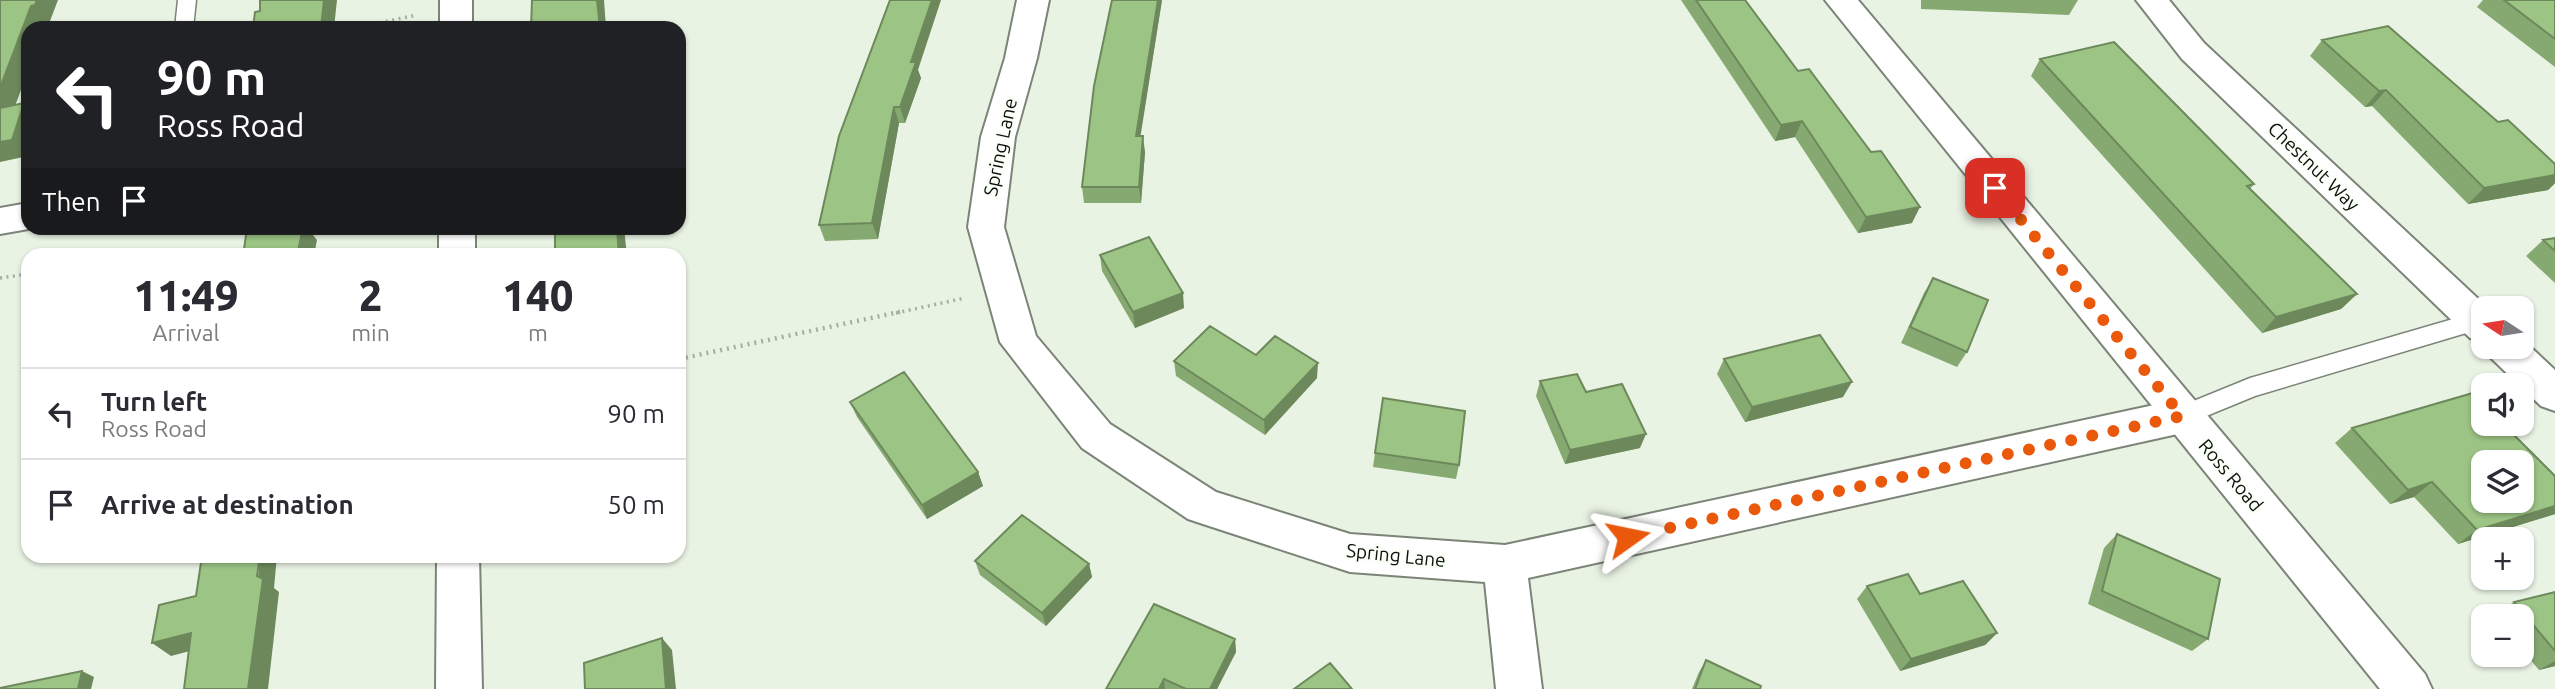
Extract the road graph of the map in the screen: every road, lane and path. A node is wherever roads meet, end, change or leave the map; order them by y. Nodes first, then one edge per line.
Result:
1 (187, 0) edge
2 (1033, 0) edge
3 (1842, 0) edge
4 (2152, 0) edge
5 (456, 11) edge
6 (185, 21) edge
7 (396, 21) edge
8 (21, 217) edge
9 (0, 221) edge
10 (21, 275) edge
11 (0, 278) edge
12 (966, 298) dead end
13 (2471, 316) edge
14 (2471, 336) edge
15 (686, 358) edge
16 (2517, 359) edge
17 (2555, 395) edge
18 (2182, 416) junction
19 (458, 563) edge
20 (1505, 564) junction
21 (459, 689) edge
22 (1519, 689) edge
23 (2409, 689) edge

1 - 6 lane
2 - 20 street, Spring Lane
3 - 18 street, Ross Road
4 - 13 street, Chestnut Way
5 - 7 path
8 - 9 street
10 - 11 path
12 - 15 path
14 - 18 lane
16 - 17 street, Chestnut Way
18 - 20 street, Spring Lane
18 - 23 street, Ross Road
19 - 21 street
20 - 22 street

